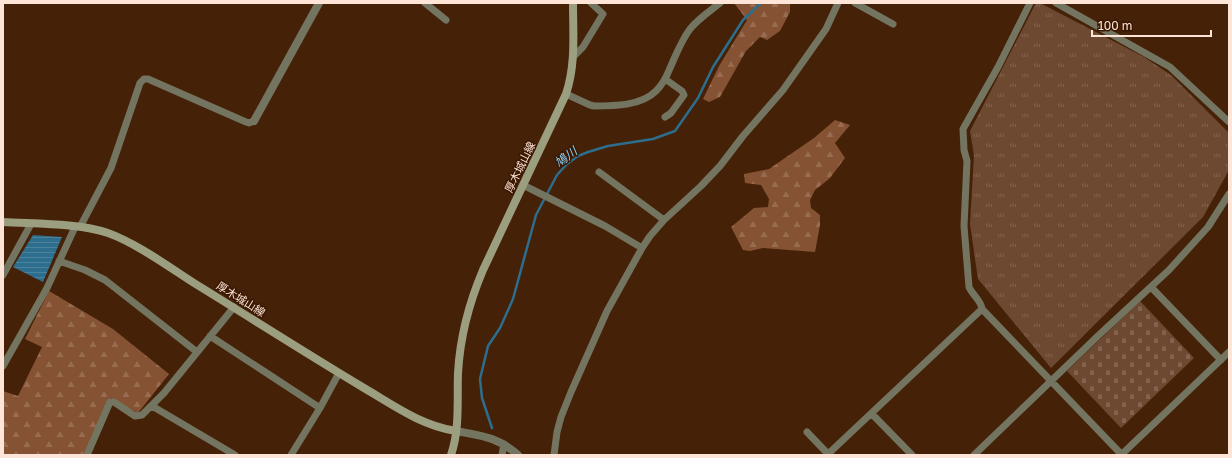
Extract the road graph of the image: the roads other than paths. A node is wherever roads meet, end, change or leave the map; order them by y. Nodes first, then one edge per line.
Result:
1 (319, 3) edge
2 (425, 3) edge
3 (573, 3) edge
4 (591, 3) edge
5 (838, 3) edge
6 (854, 3) edge
7 (1030, 3) edge
8 (1056, 3) edge
9 (718, 4) edge
10 (446, 20) dead end
11 (893, 24) dead end
12 (573, 57) junction
13 (665, 79) junction
14 (566, 94) junction
15 (665, 117) dead end
16 (254, 121) joint
17 (1229, 122) edge
18 (599, 172) dead end
19 (523, 185) junction
20 (1229, 194) edge
21 (664, 220) junction
22 (3, 222) edge
23 (30, 224) junction
24 (77, 227) junction
25 (642, 248) junction
26 (59, 261) junction
27 (3, 275) edge
28 (1151, 287) junction
29 (234, 307) junction
30 (982, 309) junction
31 (210, 336) junction
32 (197, 352) junction
33 (1229, 352) edge
34 (1221, 360) junction
35 (3, 366) edge
36 (339, 373) junction
37 (1052, 382) junction
38 (152, 406) junction
39 (320, 408) junction
40 (872, 414) junction
41 (456, 431) junction
42 (807, 432) dead end
43 (504, 444) junction
44 (828, 454) edge
45 (87, 455) edge
46 (236, 455) edge
47 (291, 455) edge
48 (451, 455) edge
49 (502, 455) edge
50 (518, 455) edge
51 (554, 455) edge
52 (912, 455) edge
53 (974, 455) edge
54 (1121, 455) edge

1 - 16 street
2 - 10 street
3 - 12 main road, 厚木城山線
4 - 12 street
5 - 21 street
6 - 11 street
7 - 30 street
8 - 17 street
9 - 13 street
12 - 14 main road, 厚木城山線
13 - 14 street
13 - 15 street
14 - 19 main road, 厚木城山線
16 - 24 street
18 - 21 street
19 - 25 street
19 - 41 main road, 厚木城山線
20 - 28 street
21 - 25 street
22 - 23 main road, 厚木城山線
23 - 24 main road, 厚木城山線
23 - 27 street
24 - 26 street
24 - 29 main road, 厚木城山線
25 - 51 street
26 - 32 street
26 - 35 street
28 - 34 street
28 - 37 street
29 - 31 street
29 - 36 main road, 厚木城山線
30 - 37 street
30 - 40 street
31 - 32 street
31 - 39 street
32 - 38 street
33 - 34 street
34 - 54 street
36 - 39 street
36 - 41 main road, 厚木城山線
37 - 53 street
37 - 54 street
38 - 45 street
38 - 46 street
39 - 47 street
40 - 44 street
40 - 52 street
41 - 43 street
41 - 48 main road, 厚木城山線
42 - 44 street
43 - 49 street
43 - 50 street

